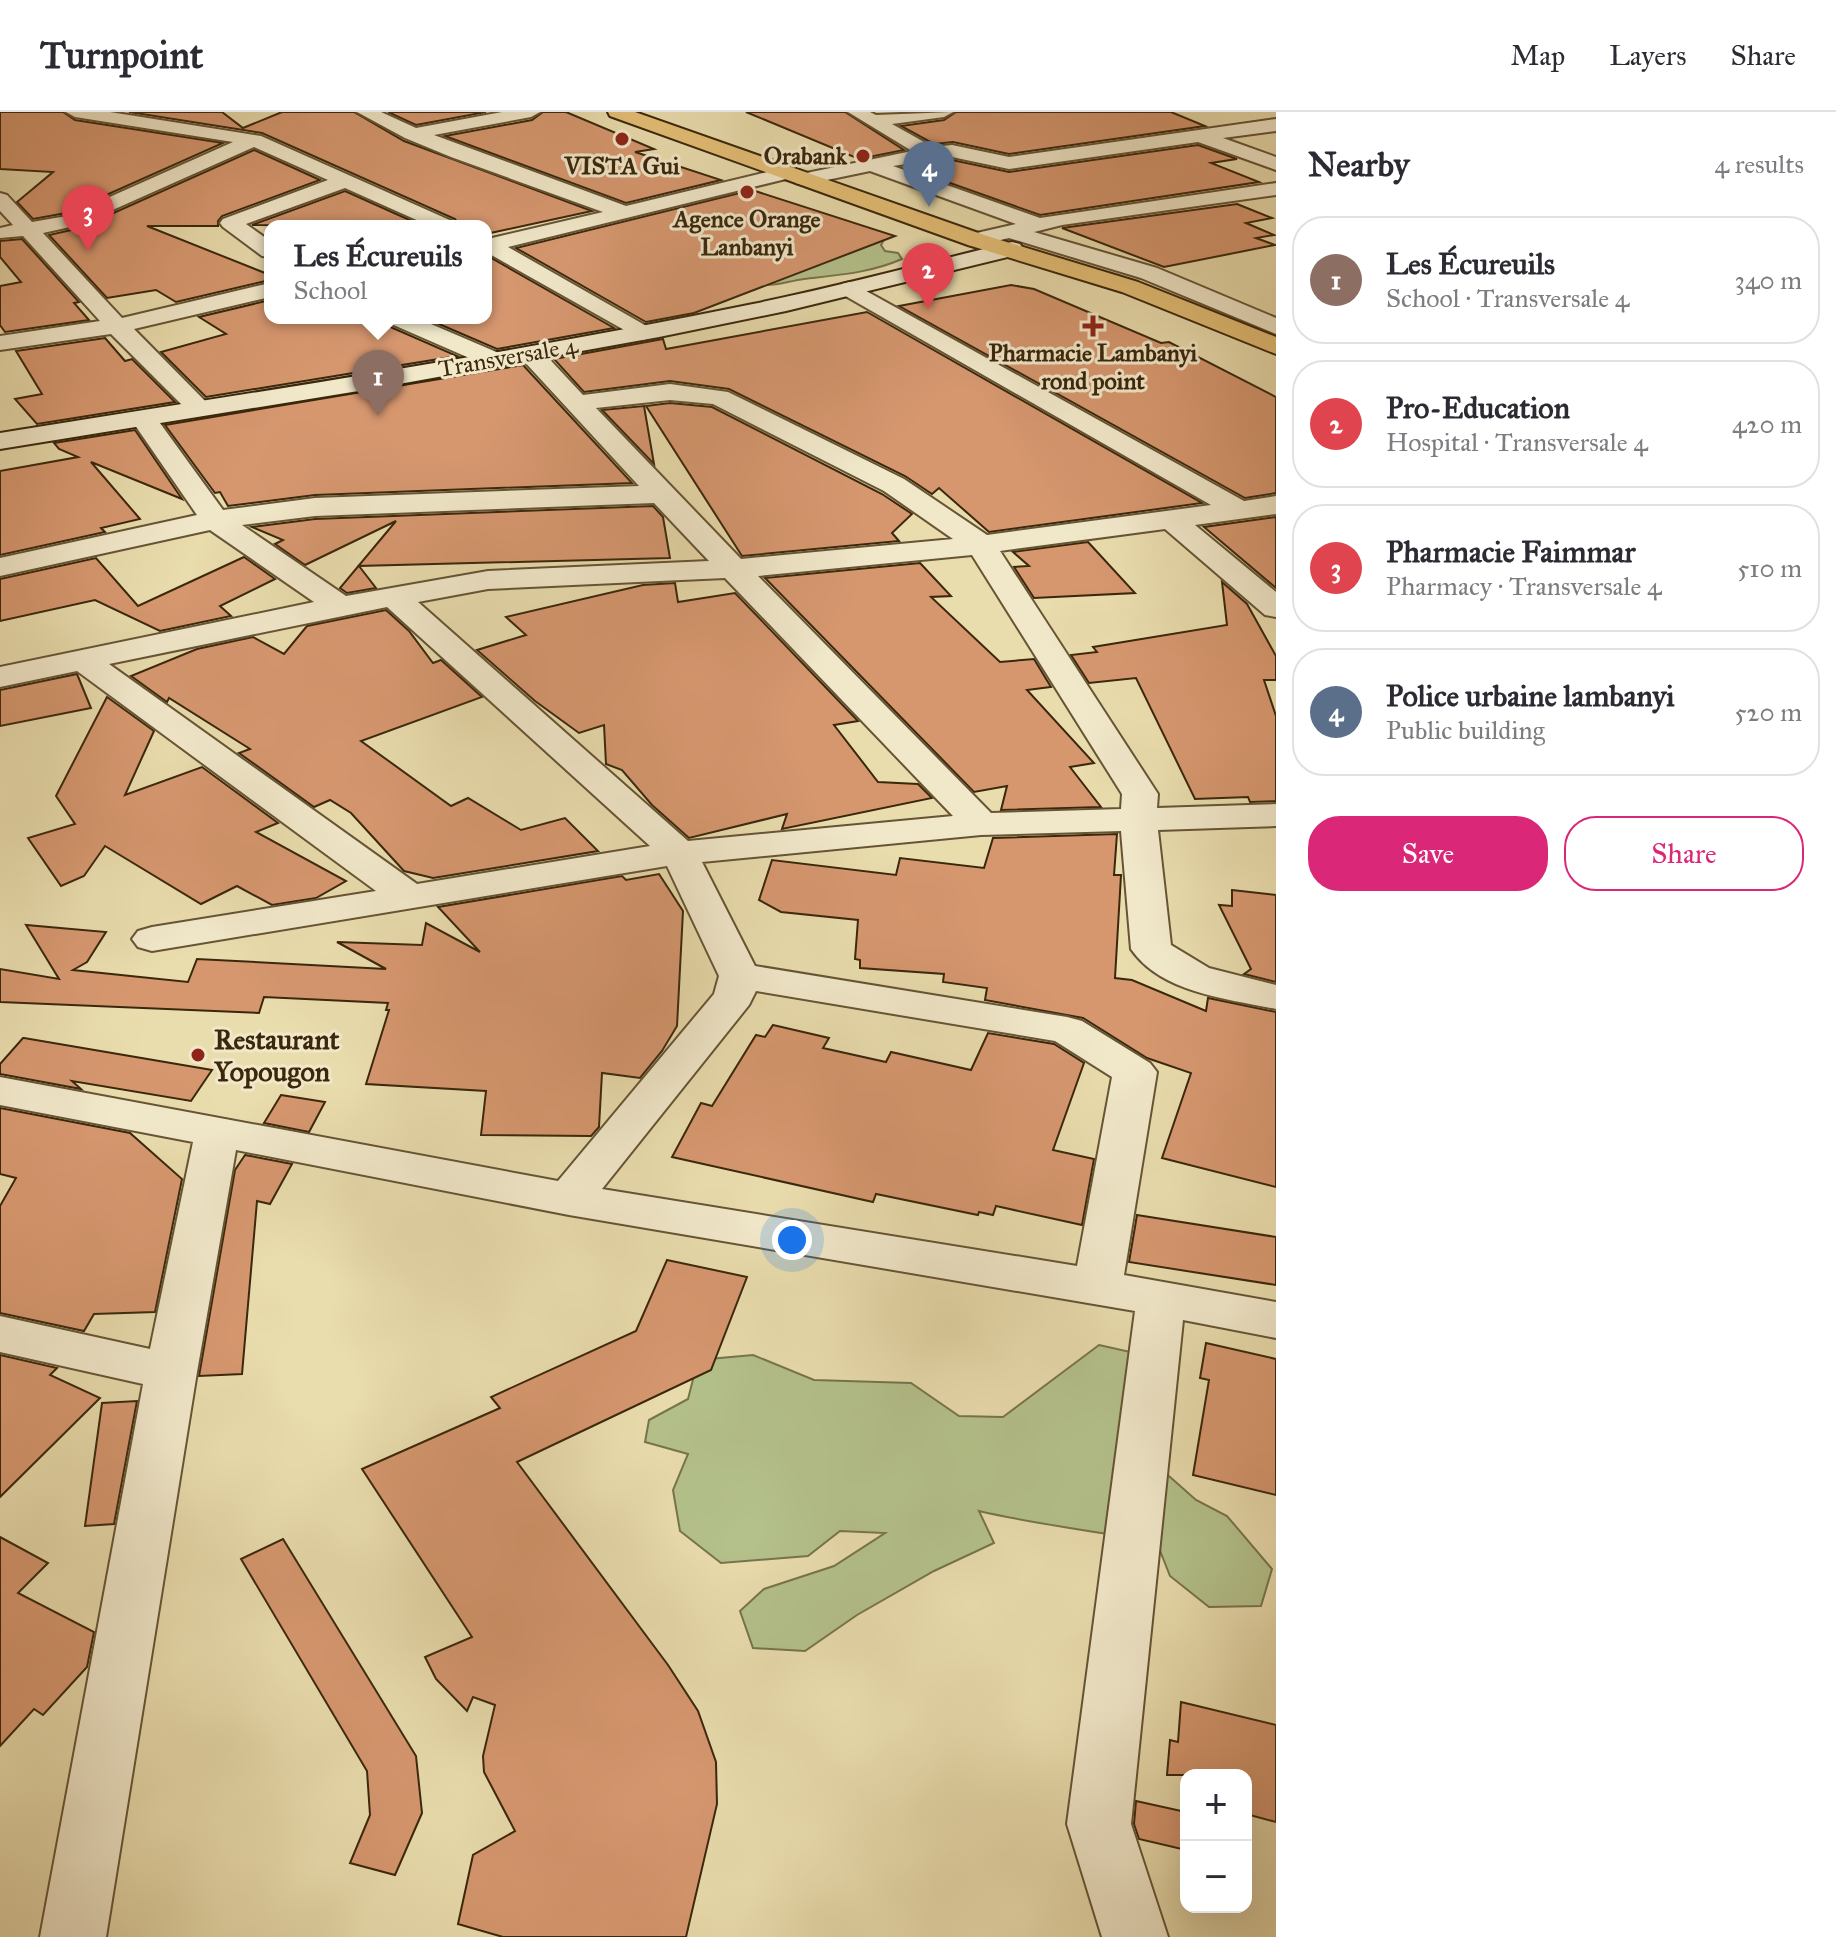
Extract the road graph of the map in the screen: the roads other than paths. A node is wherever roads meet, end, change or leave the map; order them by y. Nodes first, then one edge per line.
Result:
1 (75, 112) edge
2 (366, 112) edge
3 (531, 112) edge
4 (617, 112) edge
5 (944, 112) edge
6 (865, 116) edge
7 (152, 118) edge
8 (1276, 125) edge
9 (252, 130) junction
10 (412, 134) junction
11 (1198, 135) junction
12 (930, 153) junction
13 (1276, 164) edge
14 (871, 165) junction
15 (795, 176) junction
16 (345, 181) junction
17 (1276, 189) edge
18 (0, 199) edge
19 (626, 213) junction
20 (433, 220) edge
21 (1039, 225) junction
22 (30, 230) junction
23 (0, 234) edge
24 (1011, 240) junction
25 (492, 243) edge
26 (492, 246) edge
27 (264, 247) edge
28 (850, 289) junction
29 (264, 291) edge
30 (411, 324) edge
31 (117, 326) junction
32 (1276, 327) edge
33 (642, 333) junction
34 (0, 343) edge
35 (1276, 346) edge
36 (531, 354) junction
37 (492, 359) junction
38 (577, 403) junction
39 (201, 410) junction
40 (143, 418) junction
41 (0, 441) edge
42 (661, 494) junction
43 (1276, 505) edge
44 (1240, 510) junction
45 (215, 520) junction
46 (1172, 520) junction
47 (981, 545) junction
48 (0, 567) edge
49 (733, 568) junction
50 (393, 596) junction
51 (340, 606) junction
52 (1276, 608) edge
53 (83, 660) junction
54 (0, 677) edge
55 (1276, 815) edge
56 (1138, 817) junction
57 (981, 824) junction
58 (679, 853) junction
59 (408, 896) junction
60 (152, 939) dead end
61 (739, 976) junction
62 (1276, 997) edge
63 (0, 1091) edge
64 (217, 1134) junction
65 (569, 1199) junction
66 (1098, 1287) junction
67 (1161, 1300) junction
68 (1276, 1320) edge
69 (0, 1334) edge
70 (171, 1372) junction
71 (73, 1937) edge
72 (1135, 1937) edge

1 - 7 street
2 - 10 street
3 - 10 street
4 - 15 main road
5 - 6 street
6 - 12 street
7 - 9 street
8 - 11 street
9 - 16 street
9 - 22 street
10 - 19 street
11 - 12 street
11 - 13 street
12 - 14 street
14 - 15 street
14 - 21 street
15 - 19 street
15 - 24 main road
16 - 20 street
16 - 27 street
17 - 21 street
18 - 22 street
19 - 25 street
21 - 24 street
22 - 23 street
22 - 31 street
24 - 28 main road, Transversale 4
24 - 32 street
24 - 35 main road
26 - 33 street
28 - 33 main road, Transversale 4
28 - 44 street
29 - 31 street
30 - 37 street
31 - 34 street
31 - 39 street
33 - 36 main road, Transversale 4
36 - 37 main road, Transversale 4
36 - 38 street
37 - 39 main road, Transversale 4
38 - 42 street
38 - 47 street
39 - 40 main road, Transversale 4
40 - 41 main road, Transversale 4
40 - 45 street
42 - 45 street
42 - 49 street
43 - 44 street
44 - 46 street
45 - 48 street
45 - 51 street
46 - 47 street
46 - 52 street
47 - 49 street
47 - 56 street
49 - 50 street
49 - 57 street
50 - 51 street
50 - 58 street
51 - 53 street
53 - 54 street
53 - 59 street
55 - 56 street
56 - 57 street
56 - 62 street
57 - 58 street
58 - 59 street
58 - 61 street
59 - 60 street
61 - 65 street
61 - 66 street
63 - 64 street
64 - 65 street
64 - 70 street
65 - 66 street
66 - 67 street
67 - 68 street
67 - 72 street
69 - 70 street
70 - 71 street

